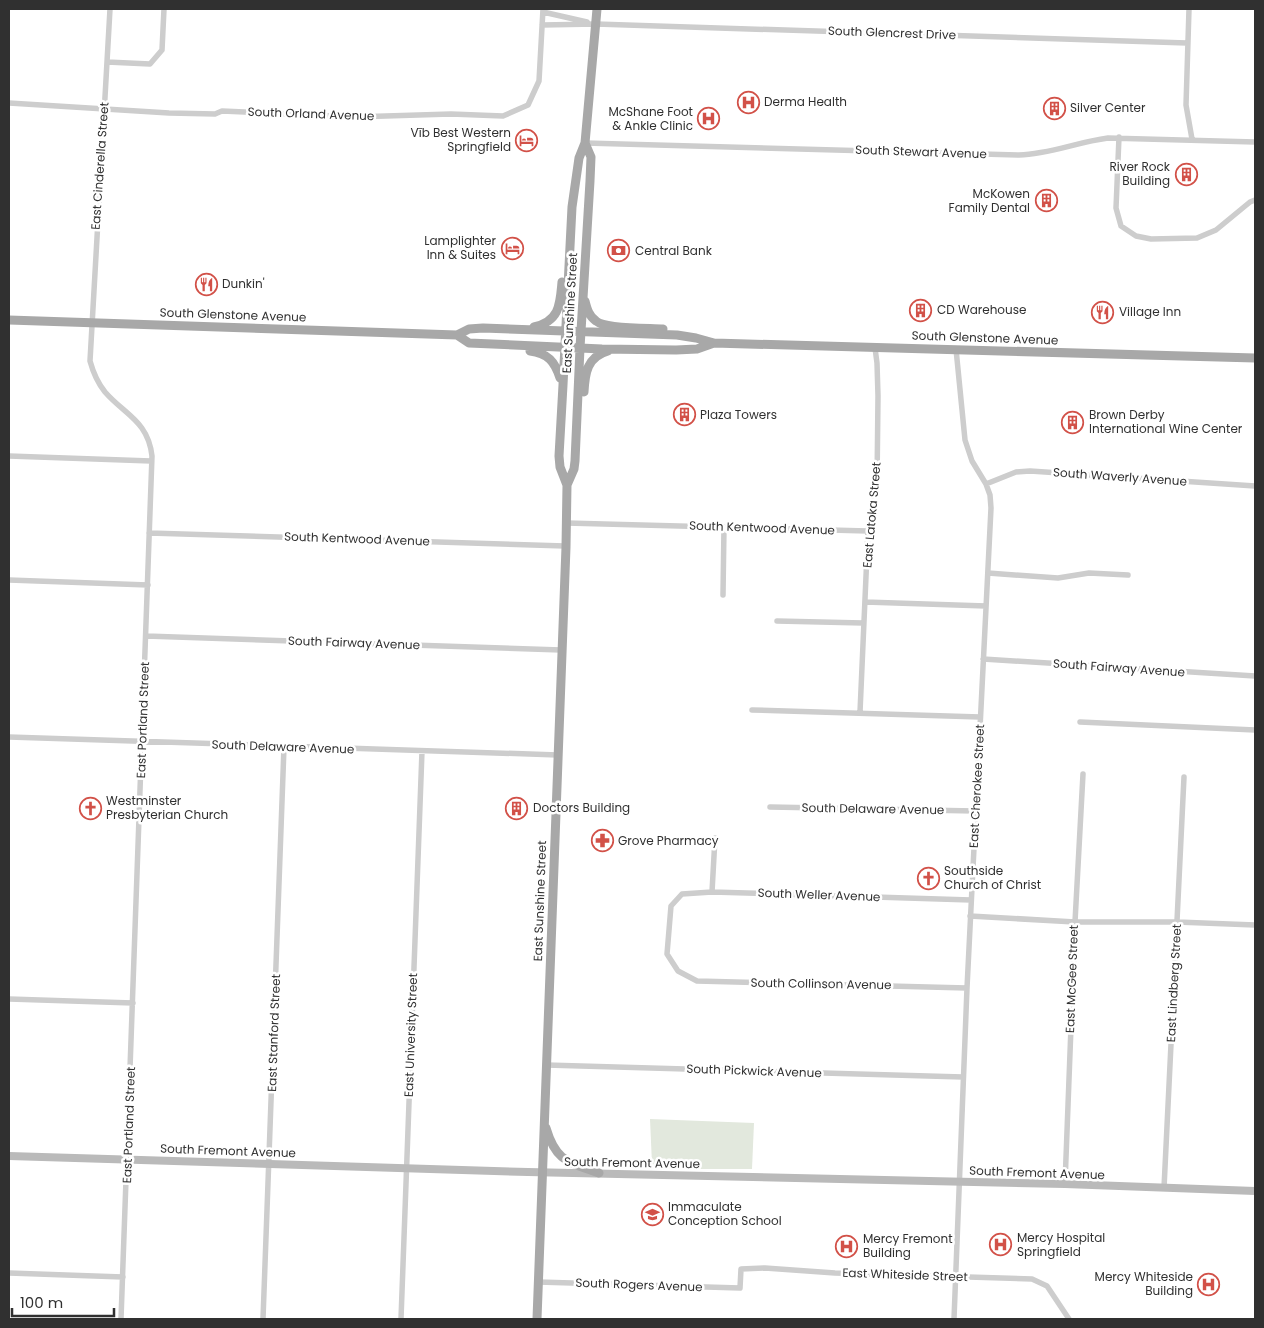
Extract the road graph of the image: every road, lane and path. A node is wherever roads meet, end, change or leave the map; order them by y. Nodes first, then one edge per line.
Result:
1 (110, 9) edge
2 (164, 9) edge
3 (597, 9) edge
4 (1189, 9) edge
5 (543, 10) edge
6 (596, 24) junction
7 (542, 25) junction
8 (1187, 43) junction
9 (107, 62) junction
10 (9, 103) edge
11 (104, 108) junction
12 (1119, 137) junction
13 (1192, 139) junction
14 (1255, 142) edge
15 (585, 143) junction
16 (1255, 200) edge
17 (572, 207) junction
18 (584, 288) junction
19 (9, 320) edge
20 (90, 322) junction
21 (521, 329) junction
22 (565, 331) junction
23 (581, 332) junction
24 (457, 335) junction
25 (677, 335) junction
26 (714, 343) junction
27 (479, 344) junction
28 (564, 347) junction
29 (580, 348) junction
30 (875, 348) junction
31 (956, 348) junction
32 (619, 349) junction
33 (1255, 358) edge
34 (562, 385) junction
35 (9, 456) edge
36 (151, 461) junction
37 (575, 461) junction
38 (567, 484) junction
39 (986, 484) junction
40 (1255, 486) edge
41 (566, 523) junction
42 (724, 527) junction
43 (868, 531) junction
44 (150, 533) junction
45 (565, 546) junction
46 (988, 573) junction
47 (1128, 576) dead end
48 (9, 580) edge
49 (148, 585) junction
50 (723, 595) dead end
51 (865, 602) junction
52 (986, 606) junction
53 (777, 620) dead end
54 (863, 623) junction
55 (146, 636) junction
56 (561, 650) junction
57 (983, 659) junction
58 (1255, 676) edge
59 (752, 710) dead end
60 (860, 712) junction
61 (980, 717) junction
62 (1080, 722) dead end
63 (1255, 730) edge
64 (9, 737) edge
65 (142, 742) junction
66 (284, 747) junction
67 (422, 751) junction
68 (558, 755) junction
69 (1083, 774) dead end
70 (1184, 777) dead end
71 (770, 807) dead end
72 (975, 811) junction
73 (715, 838) dead end
74 (712, 892) junction
75 (971, 900) junction
76 (970, 916) junction
77 (1074, 922) junction
78 (1176, 922) junction
79 (1255, 925) edge
80 (678, 971) joint
81 (966, 988) junction
82 (9, 999) edge
83 (133, 1003) junction
84 (546, 1065) junction
85 (963, 1077) junction
86 (544, 1122) junction
87 (9, 1156) edge
88 (128, 1159) junction
89 (269, 1164) junction
90 (407, 1168) junction
91 (542, 1172) junction
92 (599, 1173) junction
93 (959, 1182) junction
94 (1065, 1184) junction
95 (1164, 1188) junction
96 (1255, 1191) edge
97 (9, 1273) edge
98 (123, 1277) junction
99 (955, 1277) junction
100 (538, 1282) junction
101 (740, 1288) joint
102 (121, 1319) edge
103 (263, 1319) edge
104 (401, 1319) edge
105 (537, 1319) edge
106 (954, 1319) edge
107 (1069, 1319) edge

1 - 9 street, East Cinderella Street
2 - 9 street
3 - 6 main road, East Sunshine Street
4 - 8 street
5 - 6 street, South Orland Avenue
5 - 7 street, South Orland Avenue
6 - 7 street
6 - 8 street, South Glencrest Drive
6 - 15 main road, East Sunshine Street
7 - 11 street, South Orland Avenue
8 - 13 street
9 - 11 street, East Cinderella Street
10 - 11 street, South Orland Avenue
11 - 20 street, East Cinderella Street
12 - 13 street, South Stewart Avenue
12 - 15 street, South Stewart Avenue
12 - 16 street
13 - 14 street, South Stewart Avenue
15 - 17 main road, East Sunshine Street
15 - 18 main road, East Sunshine Street
17 - 21 main road
17 - 22 main road, East Sunshine Street
18 - 23 main road, East Sunshine Street
18 - 25 main road
19 - 20 main road, South Glenstone Avenue
20 - 24 main road, South Glenstone Avenue
20 - 36 street, East Portland Street
21 - 22 main road, South Glenstone Avenue
21 - 24 main road, South Glenstone Avenue
22 - 23 main road, South Glenstone Avenue
22 - 28 main road, East Sunshine Street
23 - 25 main road, South Glenstone Avenue
23 - 29 main road, East Sunshine Street
24 - 27 main road, South Glenstone Avenue
25 - 26 main road, South Glenstone Avenue
26 - 30 main road, South Glenstone Avenue
26 - 32 main road, South Glenstone Avenue
27 - 28 main road, South Glenstone Avenue
27 - 34 main road
28 - 29 main road, South Glenstone Avenue
28 - 34 main road, East Sunshine Street
29 - 32 main road, South Glenstone Avenue
29 - 37 main road, East Sunshine Street
30 - 31 main road, South Glenstone Avenue
30 - 43 street, East Latoka Street
31 - 33 main road, South Glenstone Avenue
31 - 39 street, East Cherokee Street
32 - 37 main road
34 - 38 main road, East Sunshine Street
35 - 36 street
36 - 44 street, East Portland Street
37 - 38 main road, East Sunshine Street
38 - 41 main road, East Sunshine Street
39 - 40 street, South Waverly Avenue
39 - 46 street, East Cherokee Street
41 - 42 street, South Kentwood Avenue
41 - 45 main road, East Sunshine Street
42 - 43 street, South Kentwood Avenue
42 - 50 street
43 - 51 street, East Latoka Street
44 - 45 street, South Kentwood Avenue
44 - 49 street, East Portland Street
45 - 56 main road, East Sunshine Street
46 - 47 street
46 - 52 street, East Cherokee Street
48 - 49 street
49 - 55 street, East Portland Street
51 - 52 street
51 - 54 street, East Latoka Street
52 - 57 street, East Cherokee Street
53 - 54 street
54 - 60 street, East Latoka Street
55 - 56 street, South Fairway Avenue
55 - 65 street, East Portland Street
56 - 68 main road, East Sunshine Street
57 - 58 street, South Fairway Avenue
57 - 61 street, East Cherokee Street
59 - 60 street
60 - 61 street
61 - 72 street, East Cherokee Street
62 - 63 street
64 - 65 street, South Delaware Avenue
65 - 66 street, South Delaware Avenue
65 - 83 street, East Portland Street
66 - 67 street, South Delaware Avenue
66 - 89 street, East Stanford Street
67 - 68 street, South Delaware Avenue
67 - 90 street, East University Street
68 - 84 main road, East Sunshine Street
69 - 77 street, East McGee Street
70 - 78 street, East Lindberg Street
71 - 72 street, South Delaware Avenue
72 - 75 street, East Cherokee Street
73 - 74 street
74 - 75 street, South Weller Avenue
74 - 80 street, South Weller Avenue
75 - 76 street, East Cherokee Street
76 - 77 street
76 - 81 street, East Cherokee Street
77 - 78 street
77 - 94 street, East McGee Street
78 - 79 street
78 - 95 street, East Lindberg Street
80 - 81 street, South Collinson Avenue
81 - 85 street, East Cherokee Street
82 - 83 street
83 - 88 street, East Portland Street
84 - 85 street, South Pickwick Avenue
84 - 86 main road, East Sunshine Street
85 - 93 street, East Cherokee Street
86 - 91 main road, East Sunshine Street
86 - 92 main road
87 - 88 main road, South Fremont Avenue
88 - 89 main road, South Fremont Avenue
88 - 98 street, East Portland Street
89 - 90 main road, South Fremont Avenue
89 - 103 street, East Stanford Street
90 - 91 main road, South Fremont Avenue
90 - 104 street, East University Street
91 - 92 main road, South Fremont Avenue
91 - 100 main road, East Sunshine Street
92 - 93 main road, South Fremont Avenue
93 - 94 main road, South Fremont Avenue
93 - 99 street, East Cherokee Street
94 - 95 main road, South Fremont Avenue
95 - 96 main road, South Fremont Avenue
97 - 98 street
98 - 102 street, East Portland Street
99 - 101 street, East Whiteside Street
99 - 106 street, East Cherokee Street
99 - 107 street, East Whiteside Street
100 - 101 street, South Rogers Avenue
100 - 105 main road, East Sunshine Street

